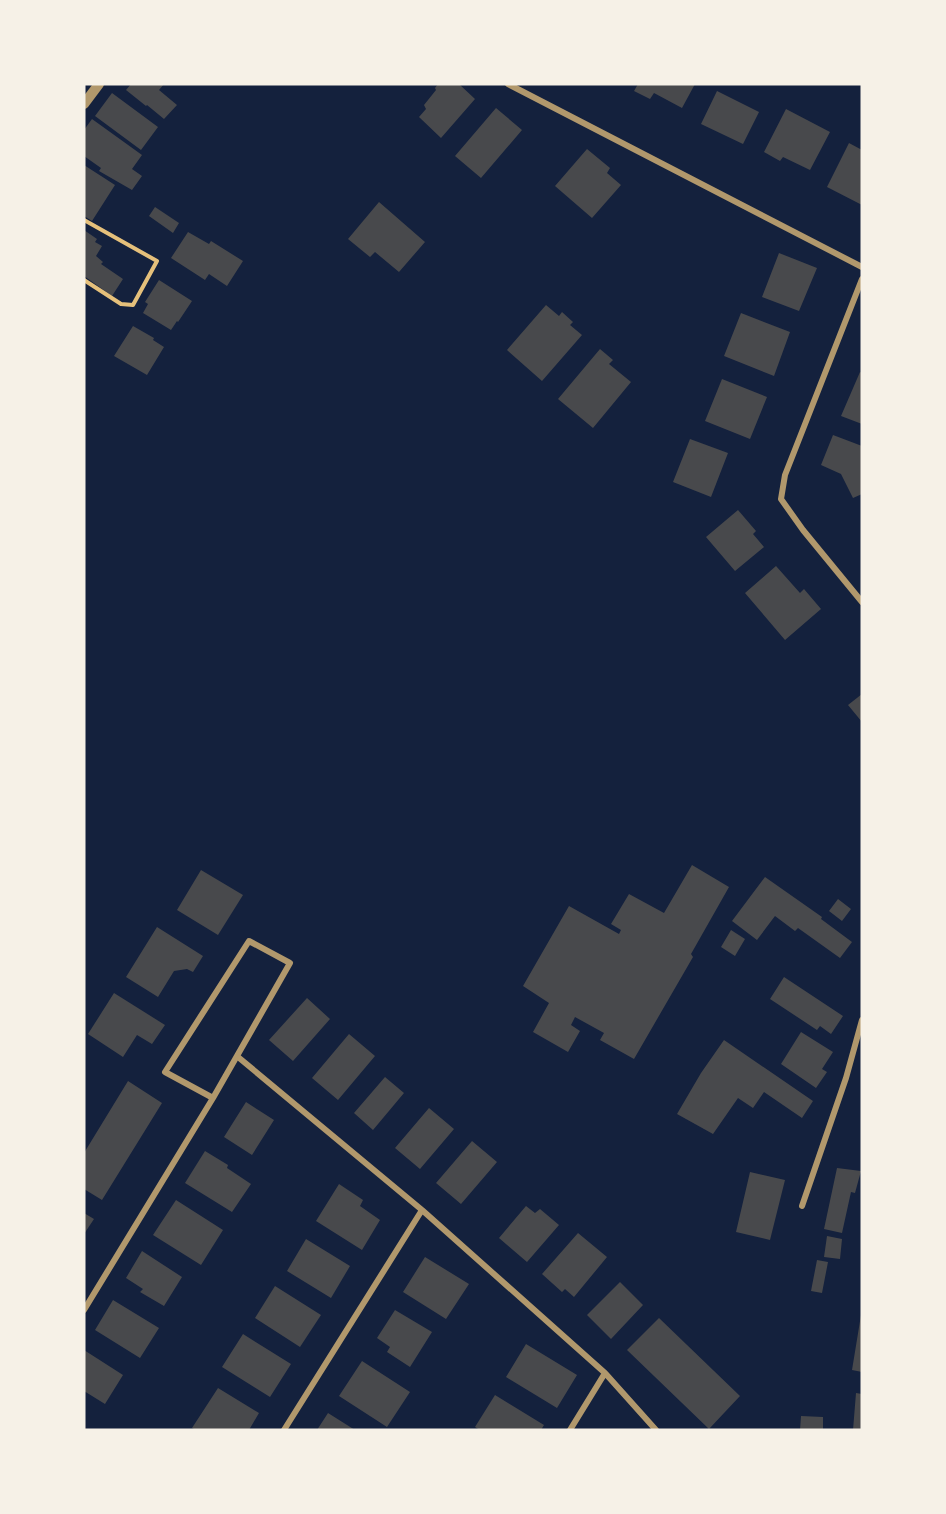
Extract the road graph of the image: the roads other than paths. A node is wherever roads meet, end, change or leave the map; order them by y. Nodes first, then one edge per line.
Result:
1 (99, 84) edge
2 (508, 84) edge
3 (84, 104) edge
4 (862, 267) edge
5 (862, 279) edge
6 (862, 602) edge
7 (862, 1020) edge
8 (238, 1058) junction
9 (213, 1098) junction
10 (802, 1206) dead end
11 (422, 1210) junction
12 (84, 1310) edge
13 (605, 1372) junction
14 (284, 1430) edge
15 (570, 1430) edge
16 (656, 1430) edge

1 - 3 street
2 - 4 street
5 - 6 street
7 - 10 street
8 - 9 street
8 - 9 street
8 - 11 street
9 - 12 street
11 - 13 street
11 - 14 street
13 - 15 street
13 - 16 street

